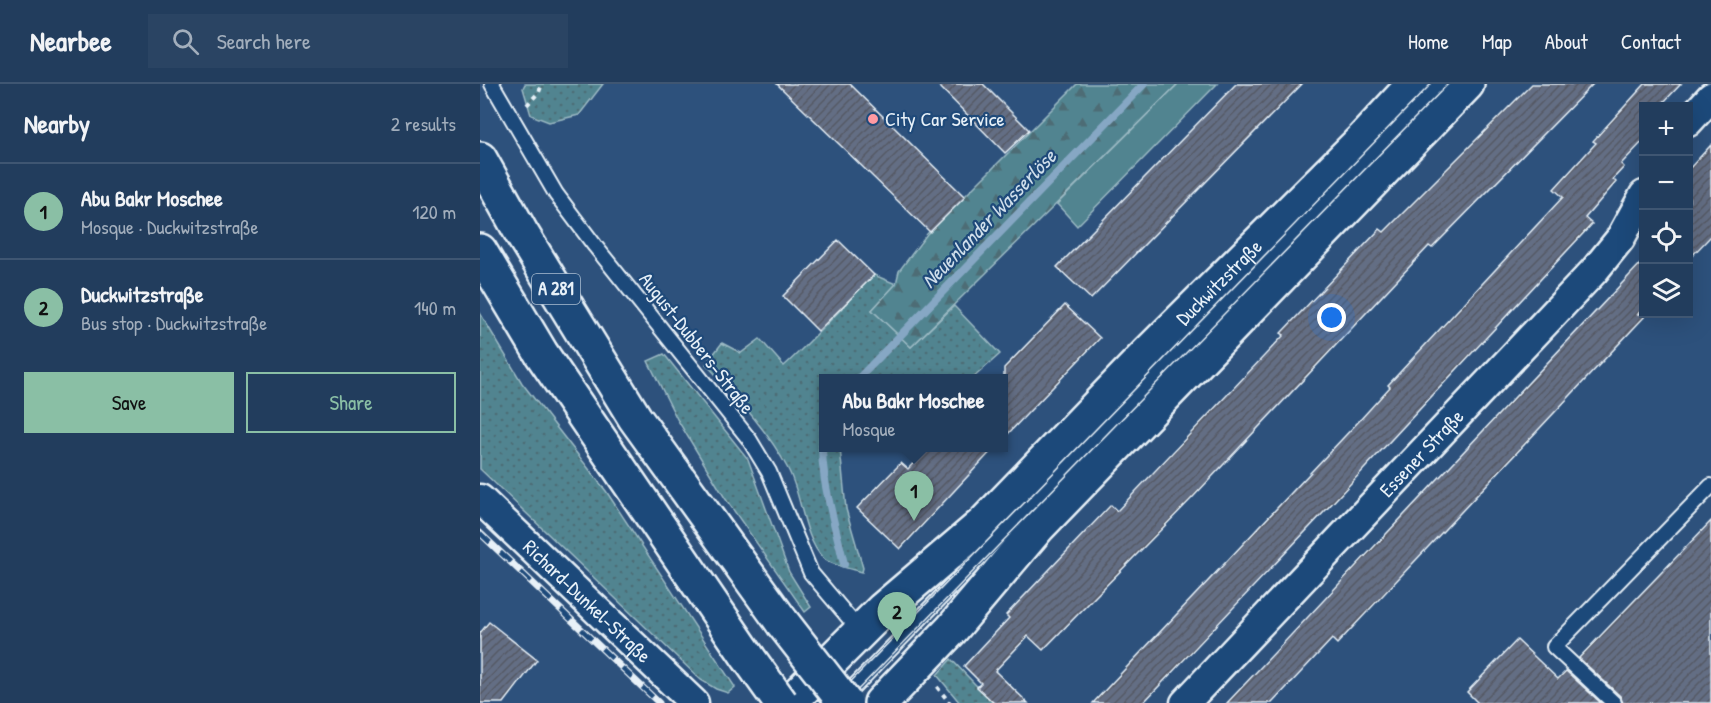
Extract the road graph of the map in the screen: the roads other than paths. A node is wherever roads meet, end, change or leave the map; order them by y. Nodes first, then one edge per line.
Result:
1 (492, 84) edge
2 (1413, 84) edge
3 (1439, 84) edge
4 (1467, 84) edge
5 (1711, 97) edge
6 (1693, 117) edge
7 (480, 159) edge
8 (1639, 204) edge
9 (480, 251) edge
10 (1711, 486) edge
11 (480, 499) edge
12 (860, 631) junction
13 (694, 703) edge
14 (781, 703) edge
15 (789, 703) edge
16 (838, 703) edge
17 (845, 703) edge
18 (881, 703) edge
19 (1185, 703) edge
20 (1614, 703) edge

1 - 12 lane, August-Dubbers-Straße
2 - 12 main road, Duckwitzstraße
3 - 16 lane
4 - 18 main road, Duckwitzstraße
5 - 6 street
7 - 17 main road, A 281, bridge
8 - 19 street, Essener Straße
9 - 14 main road, A 281, bridge
10 - 20 lane
11 - 13 street, Richard-Dunkel-Straße
12 - 15 main road, Duckwitzstraße

